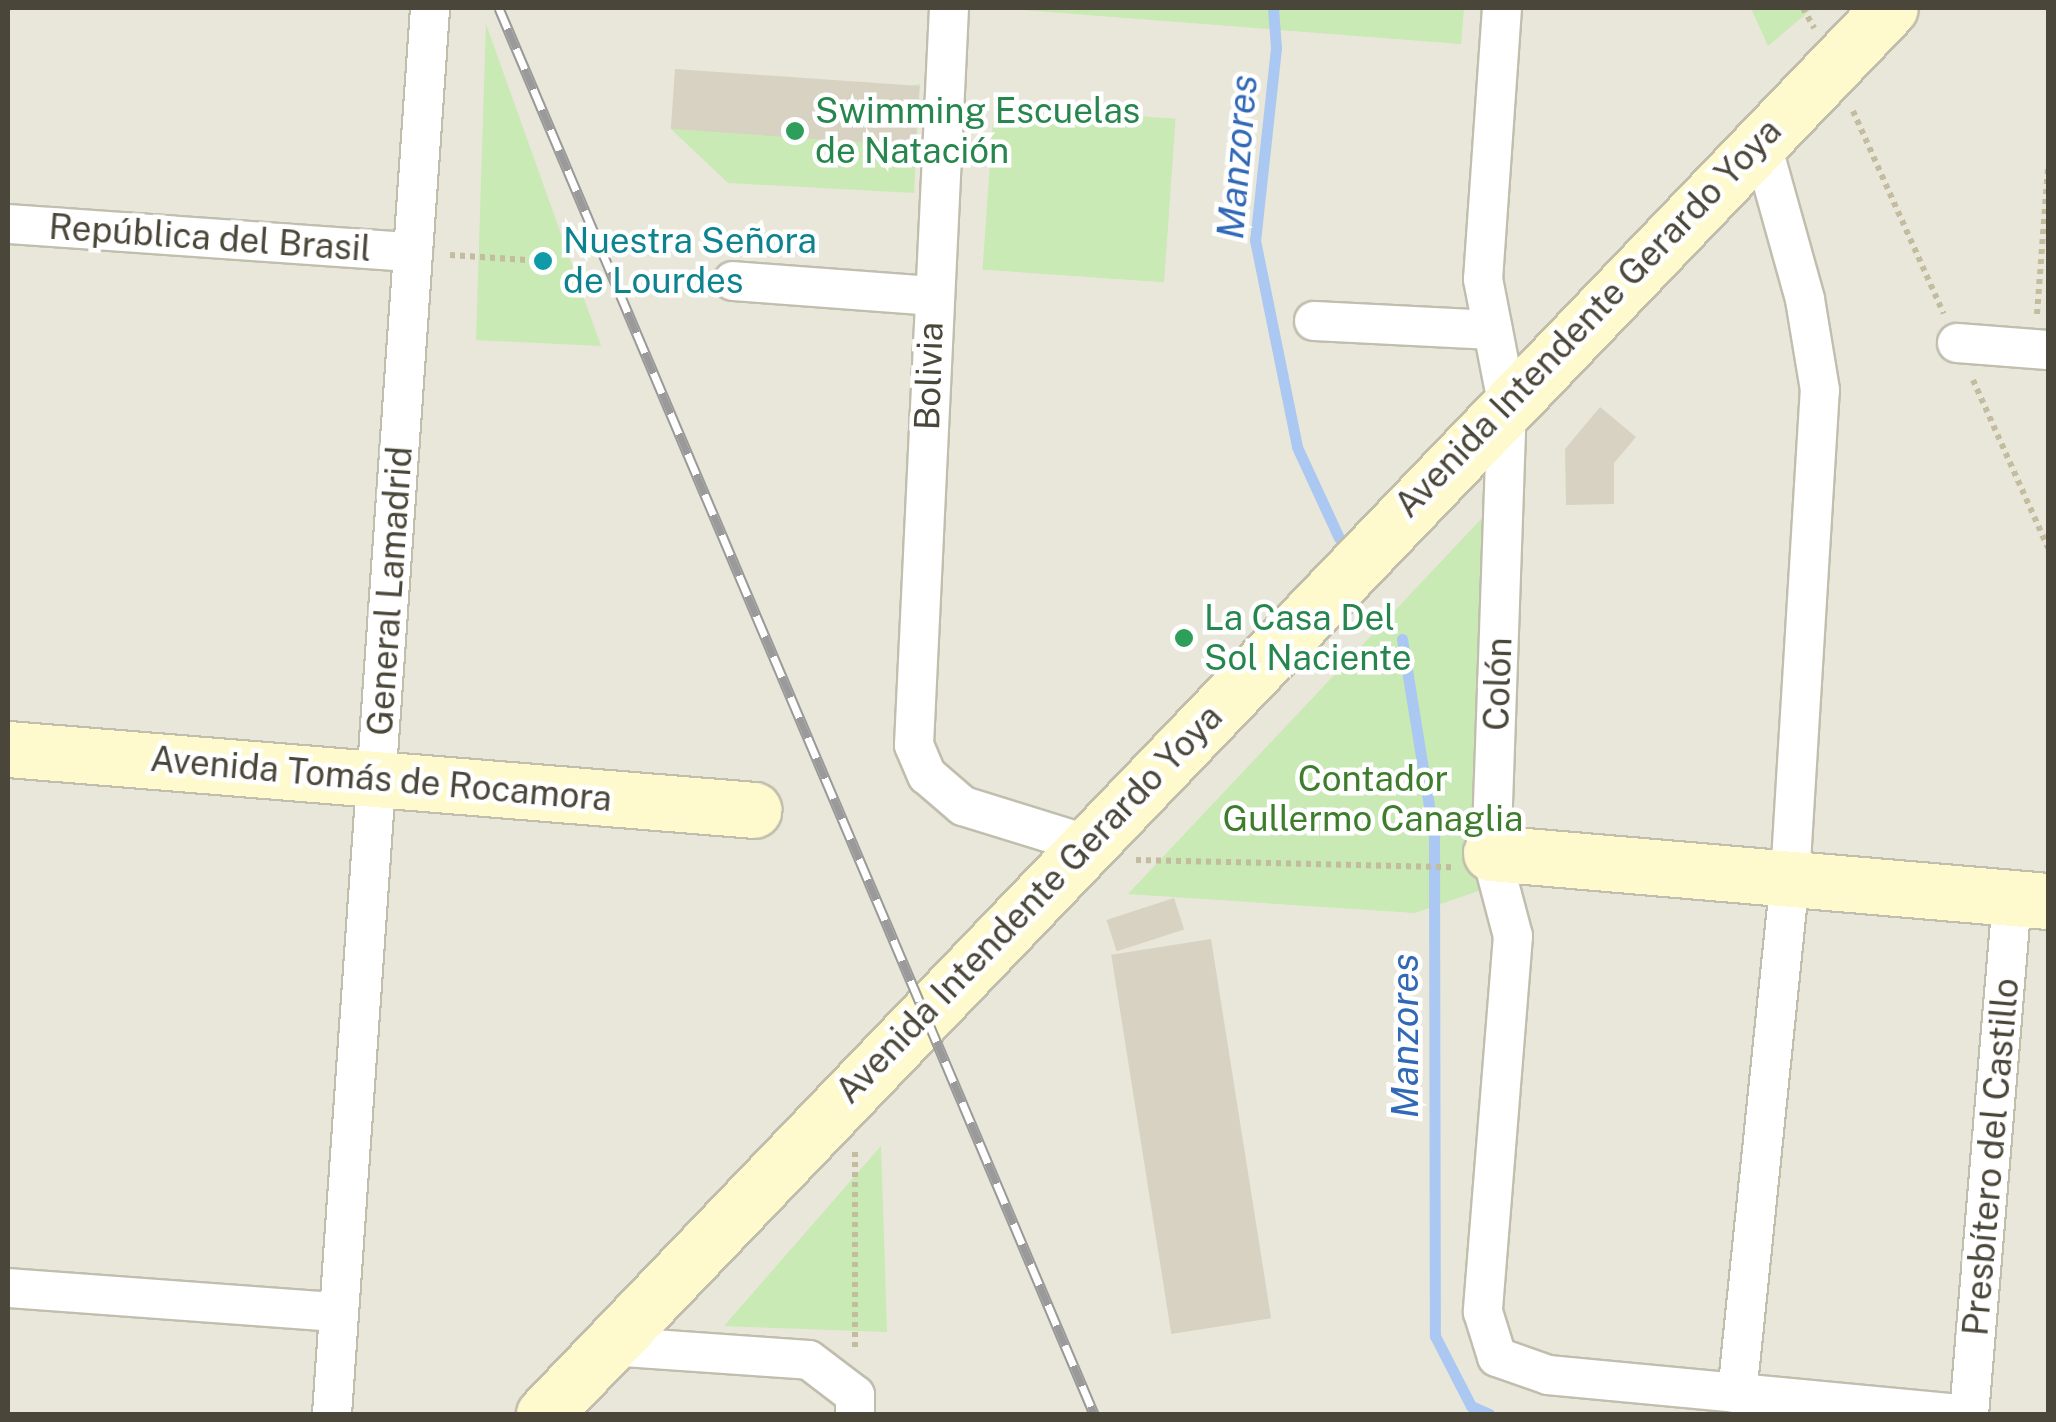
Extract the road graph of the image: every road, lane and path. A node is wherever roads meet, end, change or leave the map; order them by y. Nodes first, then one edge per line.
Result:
1 (430, 8) edge
2 (949, 8) edge
3 (1502, 8) edge
4 (1803, 8) edge
5 (1890, 8) edge
6 (1832, 62) junction
7 (1760, 138) junction
8 (2048, 166) edge
9 (8, 224) edge
10 (414, 252) junction
11 (544, 261) dead end
12 (733, 281) dead end
13 (932, 296) junction
14 (1314, 321) dead end
15 (1493, 330) junction
16 (1957, 343) junction
17 (2042, 350) edge
18 (1506, 403) junction
19 (2048, 548) edge
20 (8, 749) edge
21 (376, 778) junction
22 (754, 810) dead end
23 (1086, 844) junction
24 (1472, 860) junction
25 (1790, 878) junction
26 (2030, 900) edge
27 (855, 1086) junction
28 (8, 1288) edge
29 (338, 1312) junction
30 (610, 1346) junction
31 (1737, 1394) junction
32 (855, 1405) edge
33 (332, 1414) edge
34 (544, 1414) edge
35 (1959, 1414) edge
36 (1969, 1414) edge

1 - 10 street, General Lamadrid
2 - 13 street, Bolivia
3 - 15 street, Colón
4 - 6 path
5 - 6 main road, Avenida Intendente Gerardo Yoya
6 - 7 main road, Avenida Intendente Gerardo Yoya
6 - 16 path
7 - 18 main road, Avenida Intendente Gerardo Yoya
7 - 25 street
8 - 17 path
9 - 10 street, República del Brasil
10 - 11 path
10 - 21 street, General Lamadrid
12 - 13 street
13 - 23 street, Bolivia
14 - 15 street
15 - 18 street, Colón
16 - 17 street
16 - 19 path
18 - 23 main road, Avenida Intendente Gerardo Yoya
18 - 24 street, Colón
20 - 21 main road, Avenida Tomás de Rocamora
21 - 22 main road, Avenida Tomás de Rocamora
21 - 29 street, General Lamadrid
23 - 24 path
23 - 27 main road, Avenida Intendente Gerardo Yoya
24 - 25 main road
24 - 31 street, Colón
25 - 26 main road
25 - 31 street
26 - 36 street, Presbítero del Castillo
27 - 30 main road, Avenida Intendente Gerardo Yoya
27 - 32 path
28 - 29 street
29 - 33 street, General Lamadrid
30 - 32 street
30 - 34 main road, Avenida Intendente Gerardo Yoya
31 - 35 street

